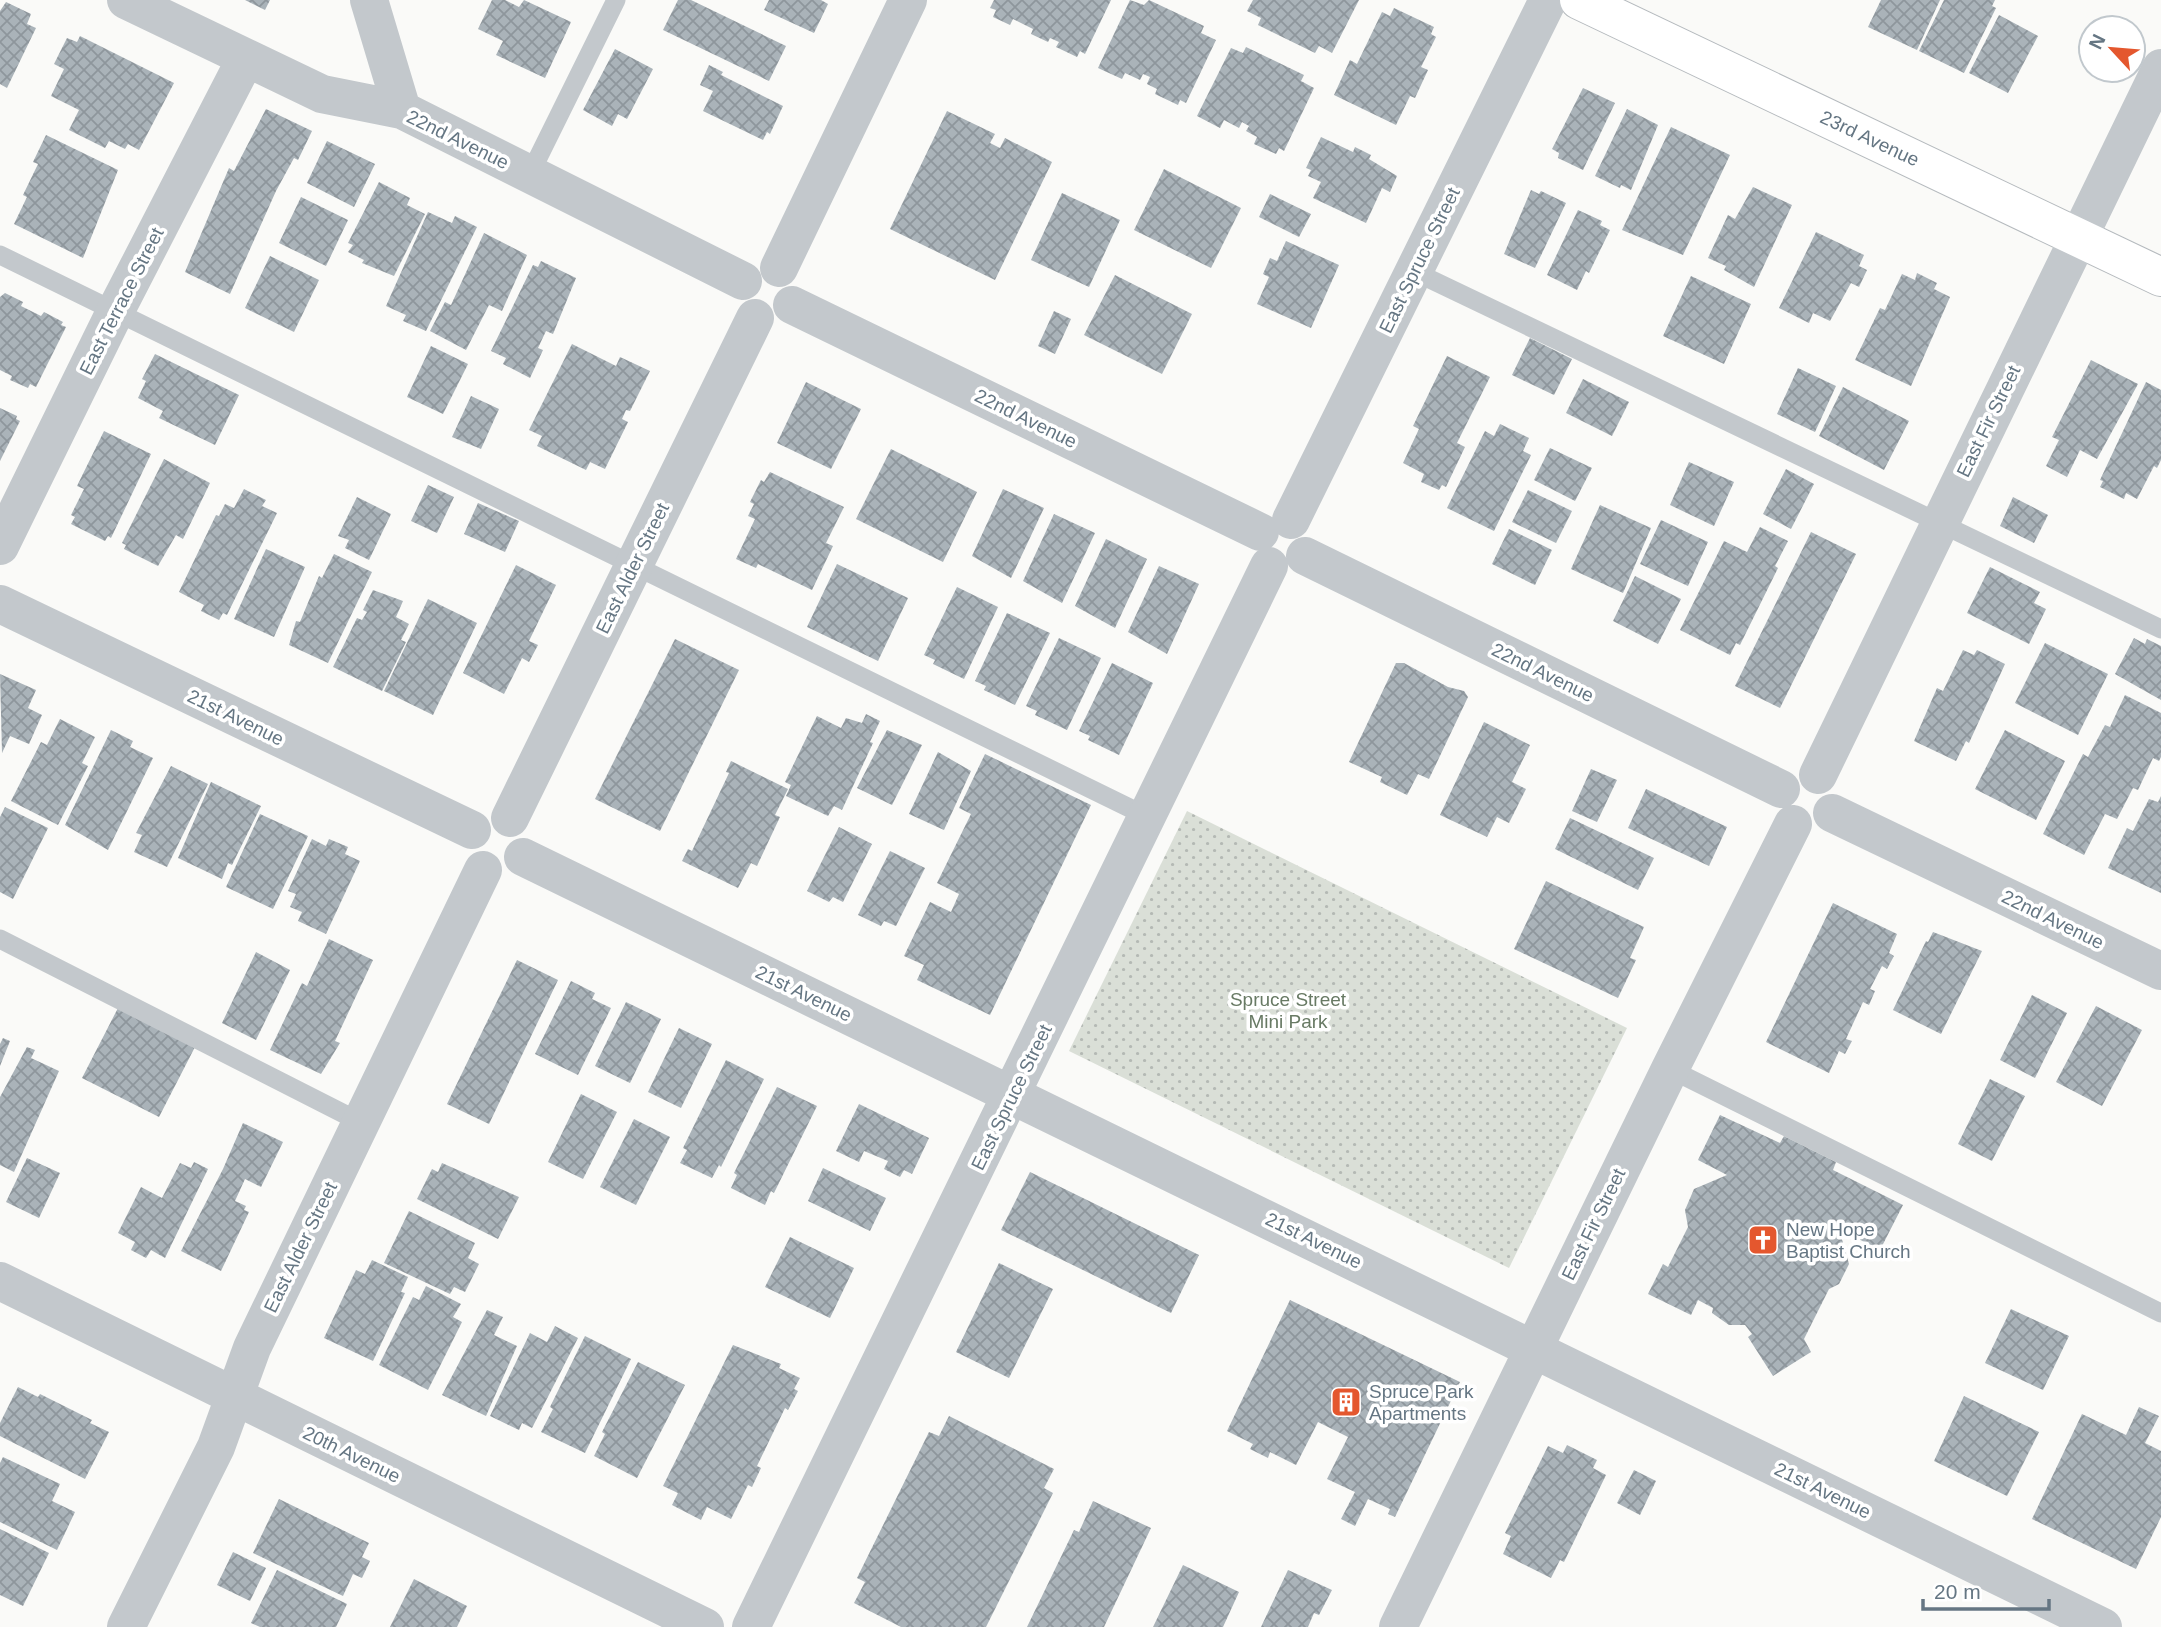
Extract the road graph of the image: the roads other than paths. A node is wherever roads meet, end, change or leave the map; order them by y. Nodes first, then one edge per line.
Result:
1 (126, 0) edge
2 (369, 0) edge
3 (616, 0) edge
4 (908, 0) edge
5 (1548, 0) edge
6 (1579, 0) edge
7 (246, 58) junction
8 (2161, 68) edge
9 (402, 110) junction
10 (530, 174) junction
11 (2078, 237) junction
12 (0, 256) edge
13 (779, 268) junction
14 (1413, 271) junction
15 (2161, 277) edge
16 (743, 281) junction
17 (792, 305) junction
18 (115, 312) junction
19 (755, 318) junction
20 (1939, 521) junction
21 (1273, 540) junction
22 (0, 545) edge
23 (634, 563) junction
24 (0, 604) edge
25 (2161, 629) edge
26 (1818, 775) junction
27 (1787, 806) junction
28 (1832, 813) junction
29 (1146, 816) junction
30 (510, 818) junction
31 (472, 830) junction
32 (523, 857) junction
33 (483, 870) junction
34 (0, 939) edge
35 (2161, 971) edge
36 (1670, 1069) junction
37 (1013, 1094) junction
38 (360, 1122) junction
39 (0, 1281) edge
40 (2161, 1313) edge
41 (1534, 1347) junction
42 (235, 1397) junction
43 (126, 1627) edge
44 (705, 1627) edge
45 (751, 1627) edge
46 (1398, 1627) edge
47 (2103, 1627) edge

1 - 7 street, 22nd Avenue
2 - 9 street
3 - 10 lane
4 - 13 street
5 - 14 street, East Spruce Street
6 - 11 main road, 23rd Avenue
7 - 9 street, 22nd Avenue
7 - 18 street, East Terrace Street
8 - 11 street, East Fir Street
9 - 10 street, 22nd Avenue
10 - 16 street, 22nd Avenue
11 - 15 main road, 23rd Avenue
11 - 20 street, East Fir Street
12 - 18 lane
13 - 16 street
13 - 17 street
14 - 20 lane
14 - 21 street, East Spruce Street
16 - 19 street
17 - 19 street
17 - 21 street, 22nd Avenue
18 - 22 street, East Terrace Street
18 - 23 lane
19 - 23 street, East Alder Street
20 - 25 lane
20 - 26 street, East Fir Street
21 - 27 street, 22nd Avenue
21 - 29 street, East Spruce Street
23 - 29 lane
23 - 30 street, East Alder Street
24 - 31 street, 21st Avenue
26 - 27 street
26 - 28 street
27 - 28 street
27 - 36 street, East Fir Street
28 - 35 street, 22nd Avenue
29 - 37 street, East Spruce Street
30 - 31 street
30 - 32 street
31 - 33 street
32 - 33 street
32 - 37 street, 21st Avenue
33 - 38 street, East Alder Street
34 - 38 lane
36 - 40 lane
36 - 41 street, East Fir Street
37 - 41 street, 21st Avenue
37 - 45 street, East Spruce Street
38 - 42 street, East Alder Street
39 - 42 street, 20th Avenue
41 - 46 street, East Fir Street
41 - 47 street, 21st Avenue
42 - 43 street, East Alder Street
42 - 44 street, 20th Avenue

